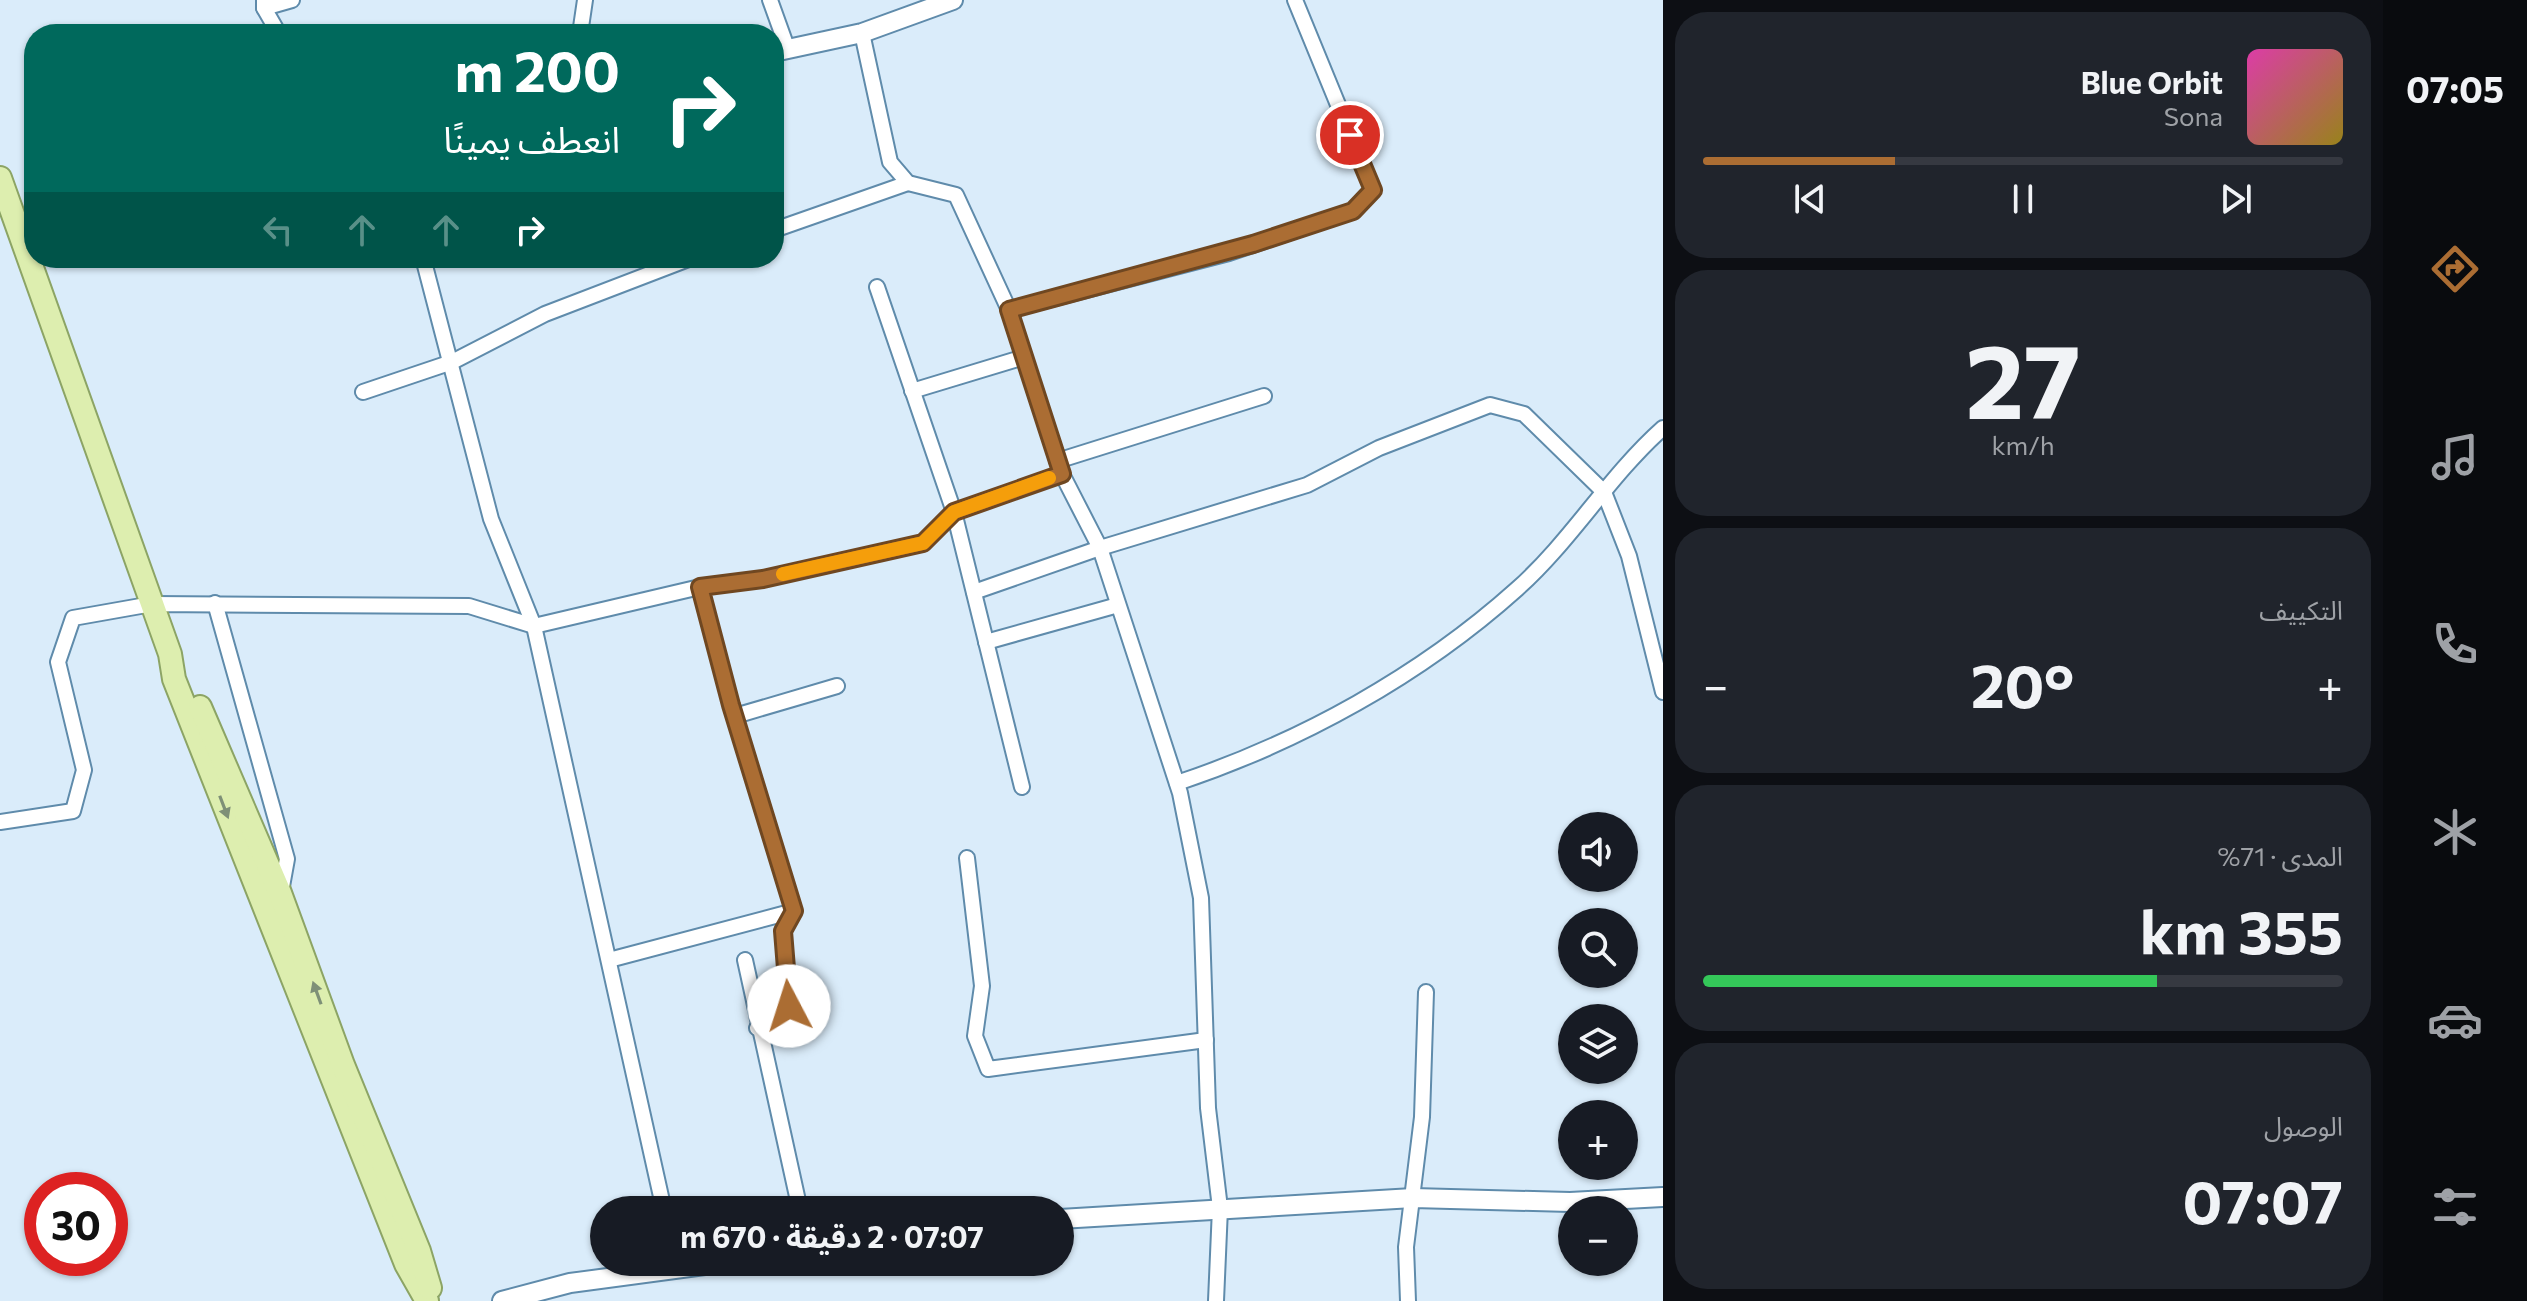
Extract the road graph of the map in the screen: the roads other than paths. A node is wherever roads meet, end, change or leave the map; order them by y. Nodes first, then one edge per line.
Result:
1 (292, 0) edge
2 (585, 0) edge
3 (770, 0) edge
4 (953, 0) edge
5 (1295, 0) edge
6 (264, 4) edge
7 (274, 24) edge
8 (581, 24) edge
9 (775, 24) edge
10 (862, 33) junction
11 (784, 50) edge
12 (0, 178) edge
13 (908, 183) junction
14 (784, 226) edge
15 (24, 231) edge
16 (38, 268) edge
17 (426, 268) edge
18 (665, 268) edge
19 (877, 287) dead end
20 (1009, 310) junction
21 (1024, 357) junction
22 (452, 362) junction
23 (912, 391) junction
24 (363, 392) dead end
25 (1264, 396) dead end
26 (1663, 428) edge
27 (1060, 467) junction
28 (1604, 492) junction
29 (954, 512) junction
30 (1100, 548) junction
31 (700, 587) junction
32 (974, 592) junction
33 (215, 603) junction
34 (152, 604) junction
35 (1118, 605) junction
36 (534, 626) junction
37 (986, 642) junction
38 (837, 686) dead end
39 (1663, 692) edge
40 (735, 716) junction
41 (1177, 783) junction
42 (1022, 787) dead end
43 (0, 822) edge
44 (967, 858) dead end
45 (271, 898) junction
46 (794, 911) junction
47 (609, 960) junction
48 (745, 960) dead end
49 (1426, 992) dead end
50 (757, 1028) junction
51 (1206, 1040) junction
52 (661, 1196) edge
53 (797, 1196) edge
54 (1663, 1197) edge
55 (1413, 1198) junction
56 (1220, 1208) junction
57 (1074, 1218) edge
58 (611, 1276) edge
59 (427, 1301) edge
60 (434, 1301) edge
61 (502, 1301) edge
62 (1216, 1301) edge
63 (1408, 1301) edge

1 - 6 street
2 - 8 street
3 - 9 street
4 - 10 street
5 - 20 street
6 - 7 street
10 - 11 street
10 - 13 street
12 - 15 main road
13 - 14 street
13 - 20 street
16 - 34 main road
17 - 22 street
18 - 22 street
19 - 23 street
20 - 21 street
21 - 23 street
21 - 27 street
22 - 24 street
22 - 36 street
23 - 29 street
25 - 27 street
26 - 28 street
27 - 29 street
27 - 30 street
28 - 30 street
28 - 39 street
28 - 41 street
29 - 31 street
29 - 32 street
30 - 32 street
30 - 35 street
31 - 36 street
31 - 40 street
32 - 37 street
33 - 34 street
33 - 36 street
33 - 45 street
34 - 43 street
34 - 45 main road
35 - 37 street
35 - 41 street
36 - 47 street
37 - 42 street
38 - 40 street
40 - 46 street
41 - 51 street
44 - 51 street
45 - 59 main road
60 -> 45 main road
46 - 47 street
46 - 50 street
47 - 52 street
48 - 50 street
49 - 55 street
50 - 53 street
51 - 56 street
54 - 55 street
55 - 56 street
55 - 63 street
56 - 57 street
56 - 62 street
58 - 61 street

